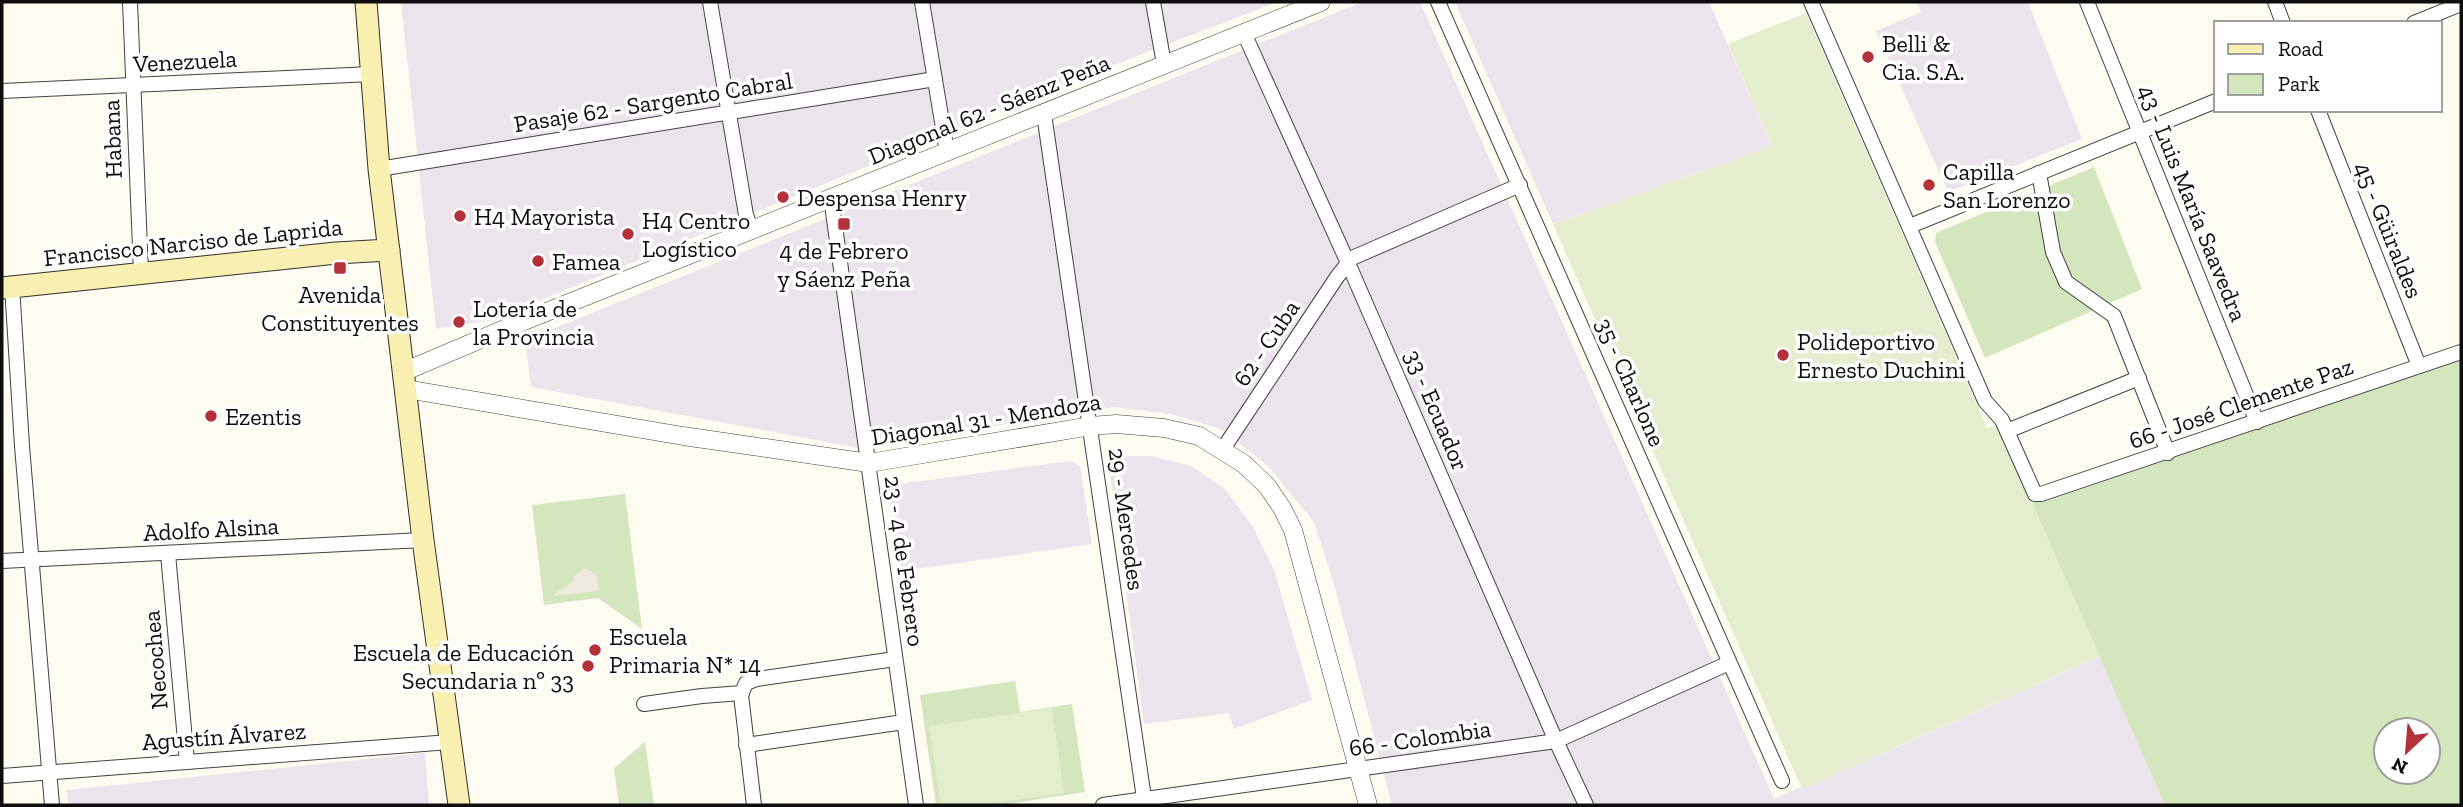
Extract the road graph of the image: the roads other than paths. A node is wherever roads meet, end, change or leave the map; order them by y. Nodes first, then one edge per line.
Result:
1 (130, 2) edge
2 (366, 2) edge
3 (710, 2) edge
4 (922, 2) edge
5 (1153, 2) edge
6 (1321, 2) edge
7 (1438, 2) edge
8 (1811, 2) edge
9 (2087, 2) edge
10 (2275, 2) edge
11 (2461, 3) edge
12 (2282, 21) edge
13 (2419, 21) edge
14 (1244, 33) junction
15 (1164, 64) junction
16 (371, 74) junction
17 (934, 79) junction
18 (133, 86) junction
19 (2, 91) edge
20 (2214, 103) edge
21 (2319, 112) edge
22 (730, 113) junction
23 (1044, 114) junction
24 (2139, 132) junction
25 (947, 152) junction
26 (379, 169) junction
27 (2039, 173) junction
28 (1520, 185) junction
29 (831, 198) junction
30 (1910, 226) junction
31 (752, 232) junction
32 (389, 250) junction
33 (1348, 263) junction
34 (141, 273) junction
35 (7, 287) edge
36 (2461, 352) edge
37 (2419, 366) junction
38 (2139, 378) junction
39 (405, 381) junction
40 (2257, 422) junction
41 (1091, 426) junction
42 (2007, 431) junction
43 (1223, 449) junction
44 (2168, 453) junction
45 (869, 463) junction
46 (423, 540) junction
47 (168, 554) junction
48 (32, 560) junction
49 (2, 561) edge
50 (895, 659) junction
51 (1730, 663) junction
52 (742, 693) junction
53 (644, 704) dead end
54 (904, 722) junction
55 (450, 741) junction
56 (1556, 741) junction
57 (746, 745) junction
58 (187, 762) junction
59 (1360, 770) junction
60 (50, 772) junction
61 (2, 776) edge
62 (1782, 781) dead end
63 (1145, 802) edge
64 (52, 805) edge
65 (459, 805) edge
66 (754, 805) edge
67 (916, 805) edge
68 (1103, 805) edge
69 (1368, 805) edge
70 (1586, 805) edge

1 - 18 street, Habana
2 - 16 main road
3 - 22 street
4 - 17 street
5 - 15 street
6 - 14 street, Diagonal 62 - Sáenz Peña
7 - 28 street, 35 - Charlone
8 - 30 street
9 - 24 street, 43 - Luis María Saavedra
10 - 12 street
11 - 13 street
14 - 15 street, Diagonal 62 - Sáenz Peña
14 - 33 street, 33 - Ecuador
15 - 23 street, Diagonal 62 - Sáenz Peña
16 - 18 street, Venezuela
16 - 26 main road
17 - 22 street, Pasaje 62 - Sargento Cabral
17 - 25 street
18 - 19 street, Venezuela
18 - 34 street, Habana
20 - 24 street
21 - 37 street, 45 - Güiraldes
22 - 26 street, Pasaje 62 - Sargento Cabral
22 - 31 street
23 - 25 street, Diagonal 62 - Sáenz Peña
23 - 41 street, 29 - Mercedes
24 - 27 street
24 - 40 street, 43 - Luis María Saavedra
25 - 29 street, Diagonal 62 - Sáenz Peña
26 - 32 main road
27 - 30 street
27 - 38 street
28 - 33 street
28 - 51 street, 35 - Charlone
29 - 31 street, Diagonal 62 - Sáenz Peña
29 - 45 street, 23 - 4 de Febrero
30 - 42 street
31 - 39 street, Diagonal 62 - Sáenz Peña
32 - 34 main road, Francisco Narciso de Laprida
32 - 39 main road
33 - 43 street, 62 - Cuba
33 - 56 street, 33 - Ecuador
34 - 35 main road, Francisco Narciso de Laprida
35 - 48 street
36 - 37 street, 66 - José Clemente Paz
37 - 40 street, 66 - José Clemente Paz
38 - 42 street
38 - 44 street
39 - 45 street, Diagonal 31 - Mendoza
39 - 46 main road
40 - 44 street, 66 - José Clemente Paz
41 - 43 street, Diagonal 31 - Mendoza
41 - 45 street, Diagonal 31 - Mendoza
41 - 63 street, 29 - Mercedes
42 - 44 street, 66 - José Clemente Paz
43 - 59 street, Diagonal 31 - Mendoza
45 - 50 street, 23 - 4 de Febrero
46 - 47 street, Adolfo Alsina
46 - 55 main road
47 - 48 street, Adolfo Alsina
47 - 58 street, Necochea
48 - 49 street, Adolfo Alsina
48 - 60 street
50 - 52 street
50 - 54 street, 23 - 4 de Febrero
51 - 56 street, 66 - Colombia
51 - 62 street, 35 - Charlone
52 - 53 street
52 - 57 street
54 - 57 street
54 - 67 street, 23 - 4 de Febrero
55 - 58 street, Agustín Álvarez
55 - 65 main road
56 - 59 street, 66 - Colombia
56 - 70 street, 33 - Ecuador
57 - 66 street
58 - 60 street, Agustín Álvarez
59 - 63 street, 66 - Colombia
59 - 69 street, Diagonal 31 - Mendoza
60 - 61 street, Agustín Álvarez
60 - 64 street
63 - 68 street, 66 - Colombia

